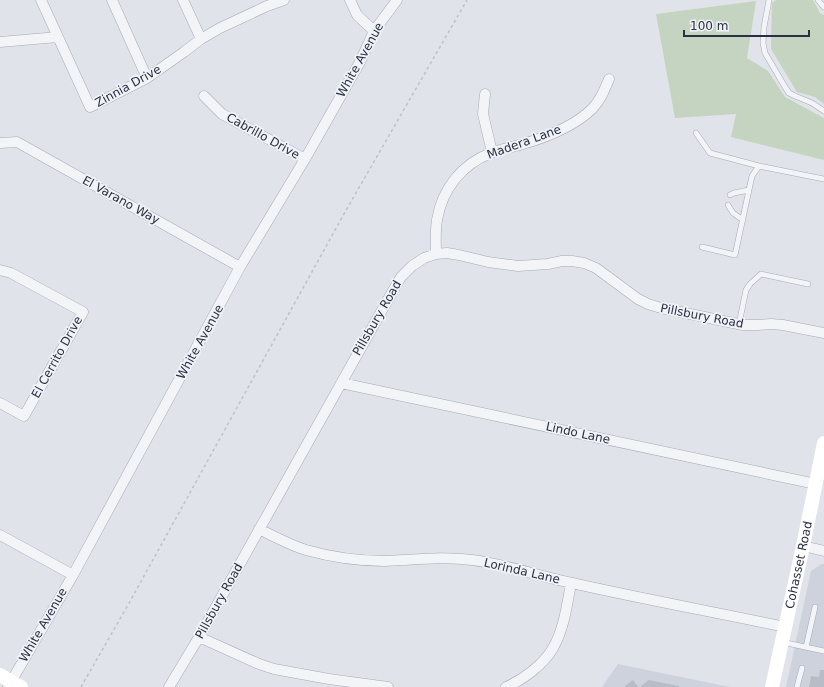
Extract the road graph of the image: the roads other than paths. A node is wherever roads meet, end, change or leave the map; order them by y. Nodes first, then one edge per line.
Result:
1 (40, 0) edge
2 (112, 0) edge
3 (183, 0) edge
4 (284, 0) edge
5 (350, 0) edge
6 (397, 0) edge
7 (769, 0) edge
8 (818, 0) edge
9 (265, 3) edge
10 (824, 7) edge
11 (374, 31) junction
12 (58, 37) junction
13 (200, 39) junction
14 (0, 42) edge
15 (147, 78) junction
16 (609, 79) dead end
17 (485, 94) dead end
18 (204, 96) dead end
19 (824, 111) edge
20 (696, 133) dead end
21 (0, 143) edge
22 (492, 152) junction
23 (305, 159) junction
24 (759, 166) junction
25 (824, 179) edge
26 (749, 190) junction
27 (730, 195) dead end
28 (728, 205) dead end
29 (743, 220) junction
30 (702, 247) dead end
31 (436, 254) junction
32 (240, 267) junction
33 (0, 270) edge
34 (808, 284) dead end
35 (738, 324) junction
36 (824, 333) edge
37 (341, 383) junction
38 (0, 403) edge
39 (824, 443) edge
40 (823, 458) edge
41 (816, 484) junction
42 (259, 529) junction
43 (0, 535) edge
44 (803, 546) junction
45 (824, 551) edge
46 (73, 575) junction
47 (571, 583) junction
48 (815, 606) dead end
49 (785, 627) junction
50 (199, 637) junction
51 (782, 642) junction
52 (806, 647) junction
53 (824, 651) edge
54 (802, 668) dead end
55 (10, 683) edge
56 (169, 687) edge
57 (388, 687) edge
58 (506, 687) edge
59 (772, 687) edge
60 (798, 687) edge

1 - 12 street
2 - 15 street
3 - 13 street
4 - 9 street, Zinnia Drive
5 - 11 street
6 - 11 street, White Avenue
7 - 19 lane
8 - 10 lane
9 - 13 street, Zinnia Drive
11 - 23 street, White Avenue
12 - 14 street
12 - 15 street, Zinnia Drive
13 - 15 street, Zinnia Drive
16 - 22 street, Madera Lane
17 - 22 street
18 - 23 street, Cabrillo Drive
20 - 24 lane
21 - 32 street, El Varano Way
22 - 31 street, Madera Lane
23 - 32 street, White Avenue
24 - 25 lane
24 - 26 lane
26 - 27 lane
26 - 29 lane
28 - 29 lane
29 - 30 lane
31 - 35 street, Pillsbury Road
31 - 37 street, Pillsbury Road
32 - 46 street, White Avenue
33 - 38 street, El Cerrito Drive
34 - 35 lane
35 - 36 street, Pillsbury Road
37 - 41 street, Lindo Lane
37 - 42 street, Pillsbury Road
39 - 40 street, Cohasset Road
40 - 41 street, Cohasset Road
41 - 44 street, Cohasset Road
42 - 47 street, Lorinda Lane
42 - 50 street, Pillsbury Road
43 - 46 street
44 - 45 street
44 - 49 street, Cohasset Road
46 - 55 street, White Avenue
47 - 49 street, Lorinda Lane
47 - 58 street
48 - 52 lane
49 - 51 street, Cohasset Road
50 - 56 street, Pillsbury Road
50 - 57 street
51 - 52 lane
51 - 59 street, Cohasset Road
52 - 53 lane
54 - 60 lane

